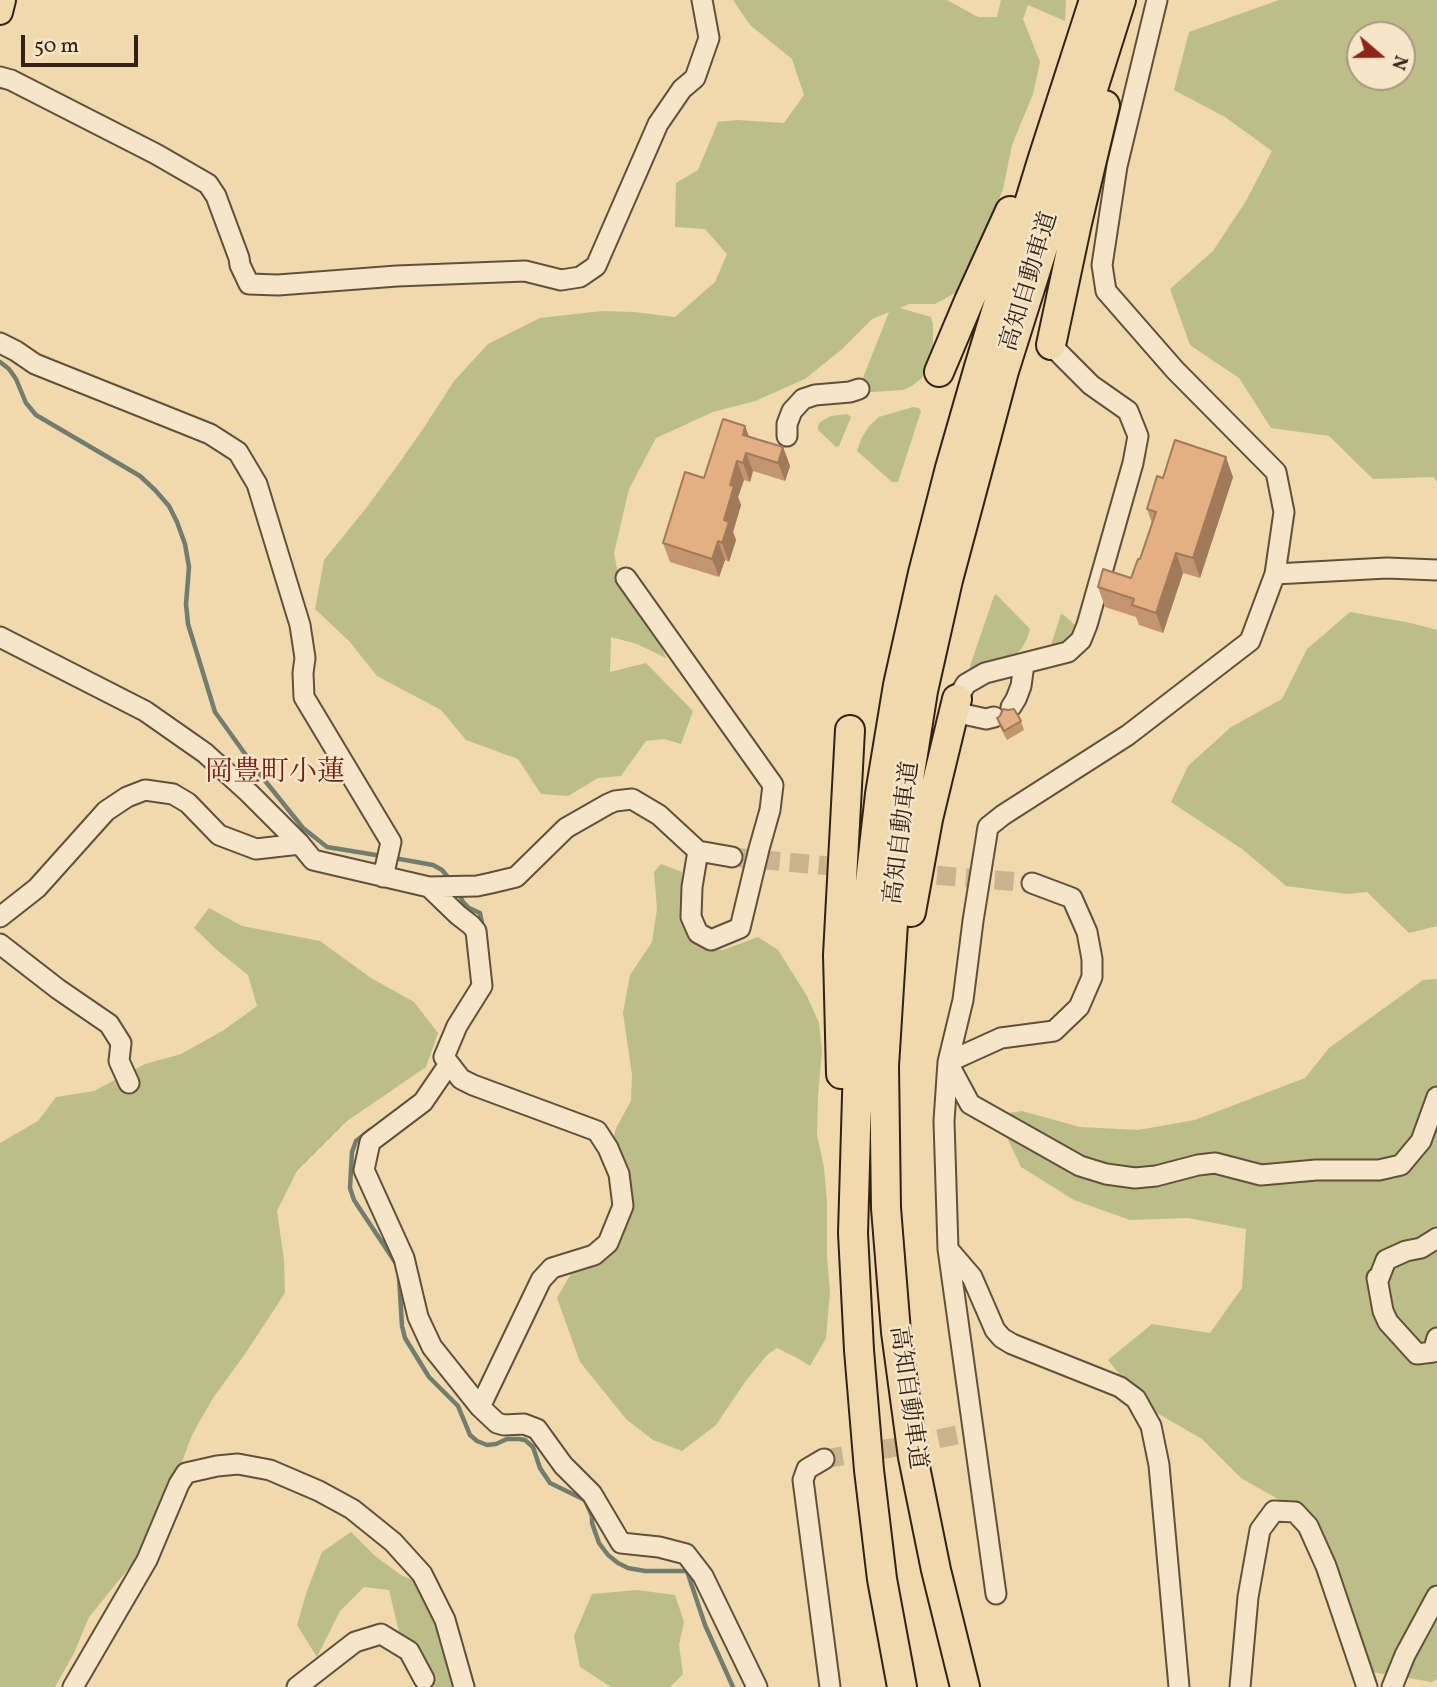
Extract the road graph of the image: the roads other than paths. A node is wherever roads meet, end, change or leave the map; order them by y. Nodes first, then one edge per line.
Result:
1 (4, 0) edge
2 (702, 0) edge
3 (1087, 0) edge
4 (1094, 0) edge
5 (1121, 0) edge
6 (1130, 0) edge
7 (1157, 0) edge
8 (0, 12) edge
9 (0, 77) edge
10 (0, 343) edge
11 (1051, 345) joint
12 (939, 372) dead end
13 (859, 389) dead end
14 (787, 436) dead end
15 (1437, 570) edge
16 (1275, 573) junction
17 (626, 578) dead end
18 (0, 637) edge
19 (1024, 664) junction
20 (955, 706) junction
21 (850, 730) dead end
22 (300, 844) junction
23 (698, 851) junction
24 (732, 857) tunnel mouth
25 (386, 863) junction
26 (1032, 883) tunnel mouth
27 (437, 887) junction
28 (0, 917) edge
29 (0, 944) edge
30 (447, 1061) junction
31 (948, 1062) junction
32 (129, 1083) dead end
33 (1437, 1097) edge
34 (886, 1208) junction
35 (853, 1233) junction
36 (1437, 1238) edge
37 (948, 1249) junction
38 (1437, 1338) edge
39 (480, 1406) junction
40 (824, 1459) tunnel mouth
41 (996, 1594) dead end
42 (1437, 1596) edge
43 (424, 1679) dead end
44 (73, 1687) edge
45 (297, 1687) edge
46 (464, 1687) edge
47 (757, 1687) edge
48 (830, 1687) edge
49 (902, 1687) edge
50 (965, 1687) edge
51 (1180, 1687) edge
52 (1240, 1687) edge
53 (1367, 1687) edge
54 (1392, 1687) edge

1 - 8 main road
2 - 9 street
3 - 12 highway
4 - 35 highway, 高知自動車道
5 - 34 highway, 高知自動車道
6 - 11 highway
7 - 16 street
10 - 25 street
11 - 19 street
13 - 14 street
15 - 16 street
16 - 31 street
17 - 23 street
18 - 22 street
19 - 20 street
19 - 20 street
20 - 34 highway
21 - 35 highway
22 - 25 street
22 - 28 street
23 - 24 street
23 - 27 street
25 - 27 street
26 - 31 street
27 - 30 street
29 - 32 street
30 - 39 street
30 - 39 street
31 - 33 street
31 - 37 street
34 - 50 highway, 高知自動車道
35 - 49 highway, 高知自動車道
36 - 38 street
37 - 41 street
37 - 51 street
39 - 47 street
40 - 48 street
42 - 54 street
43 - 45 street
44 - 46 street
52 - 53 street

